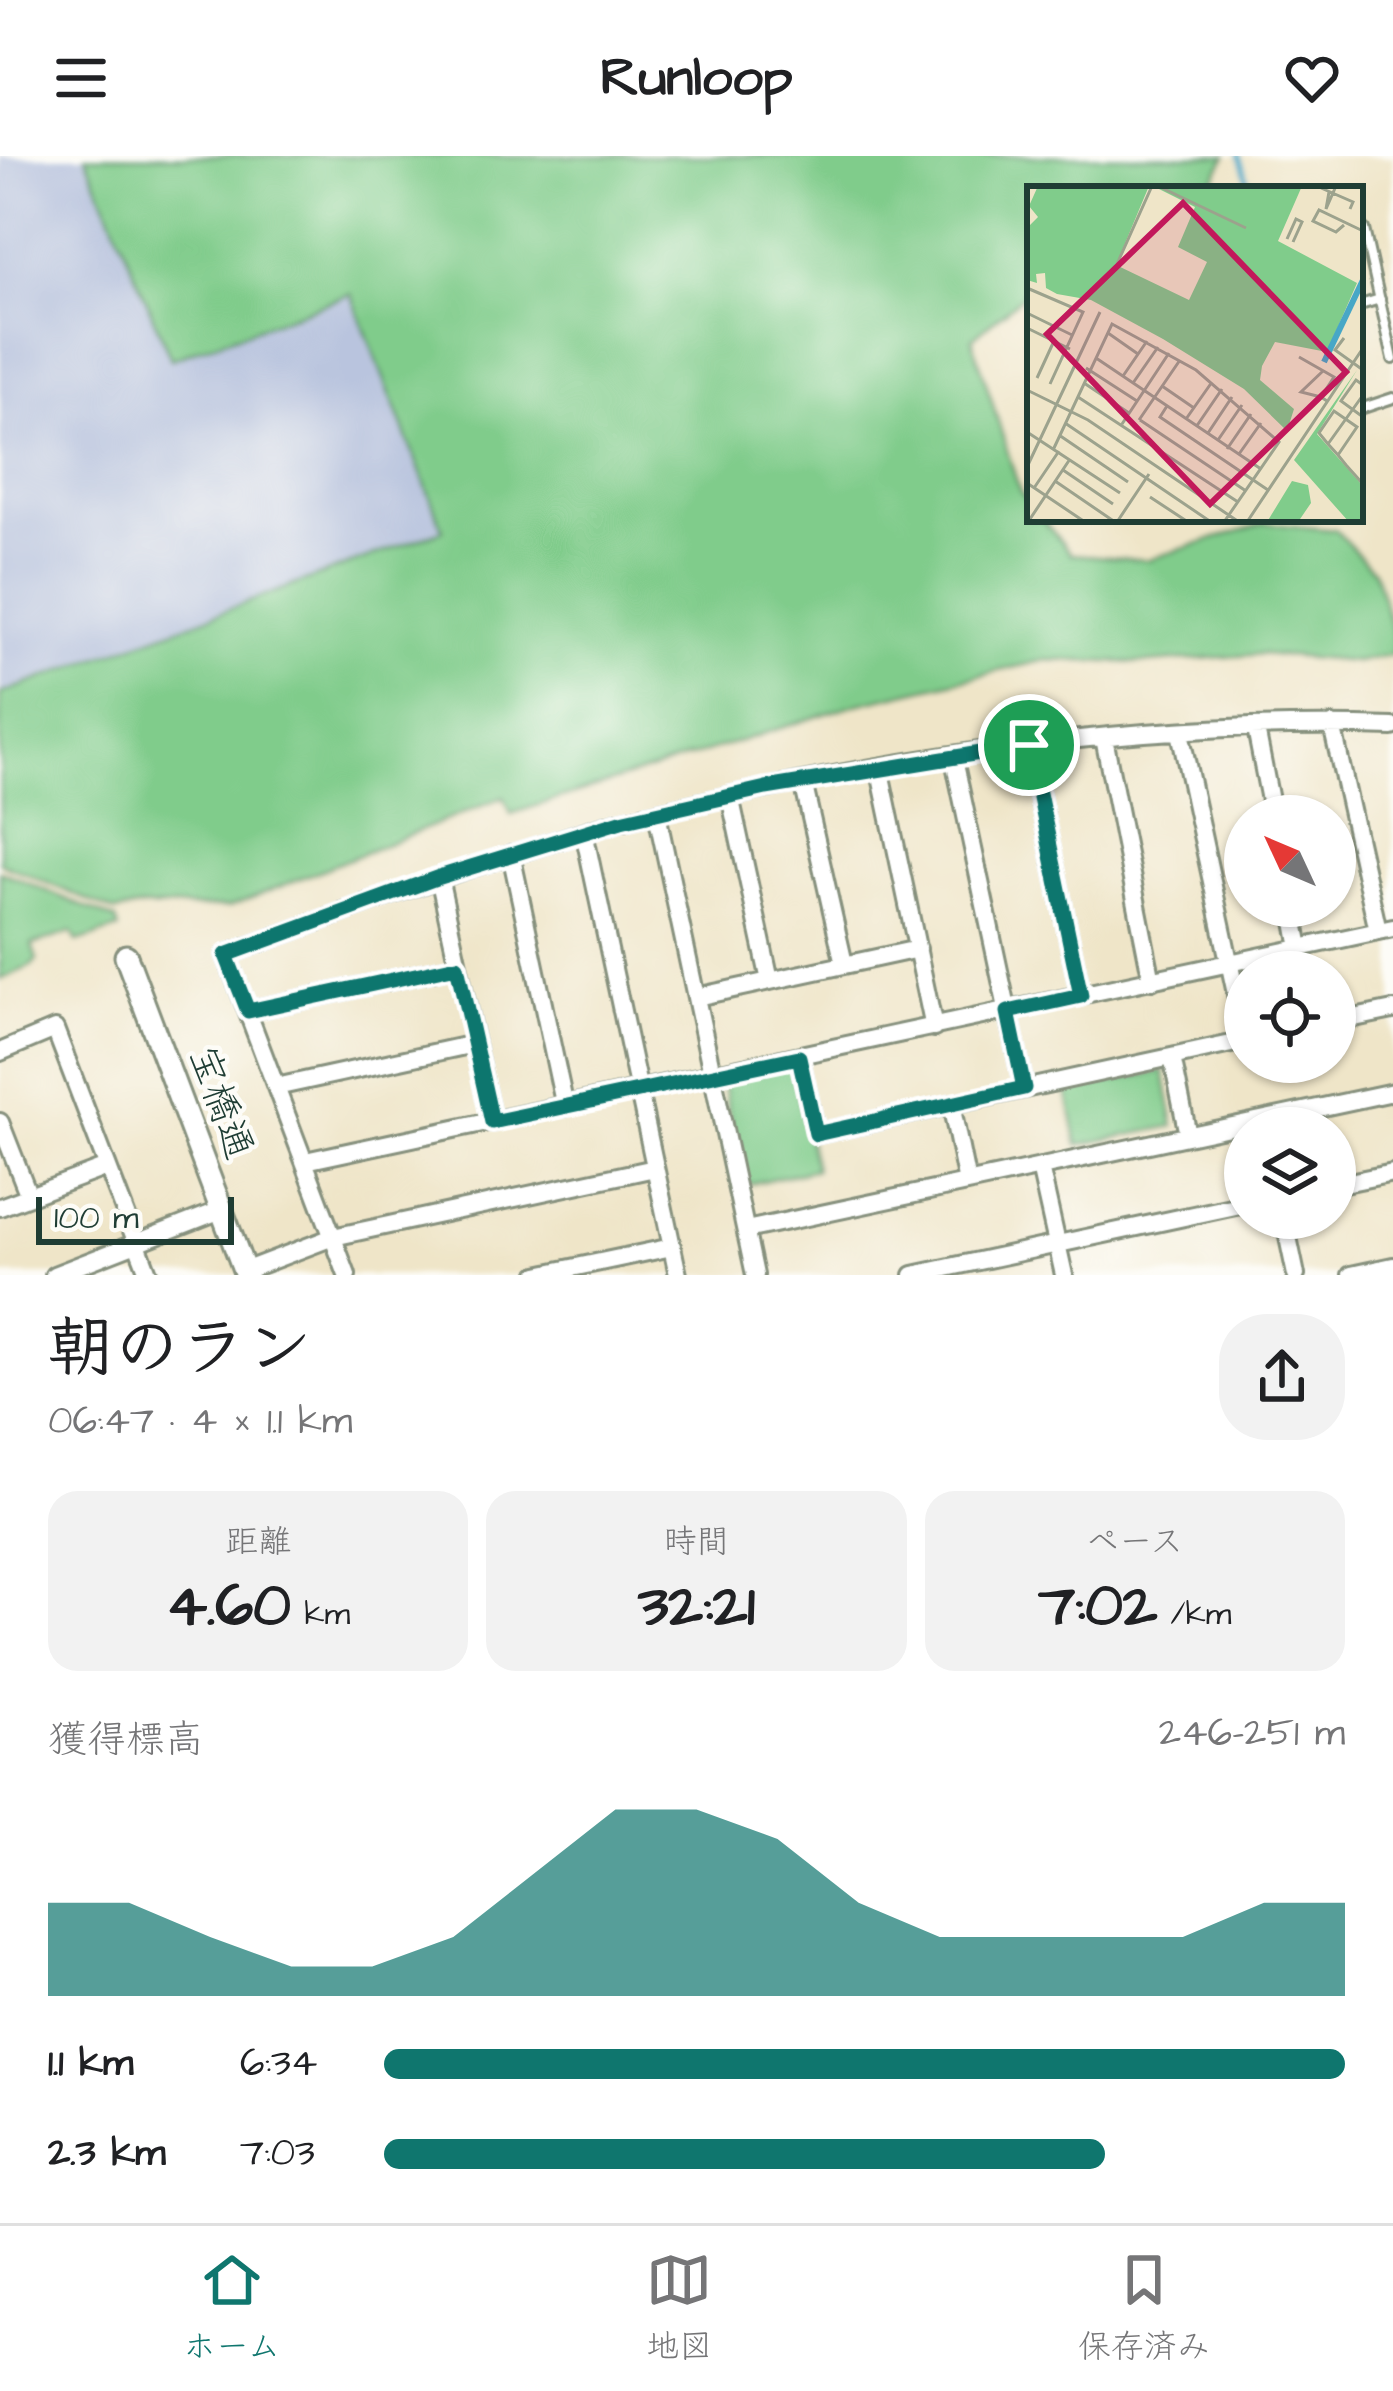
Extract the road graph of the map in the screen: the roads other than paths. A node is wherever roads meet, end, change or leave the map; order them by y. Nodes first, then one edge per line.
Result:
1 (1363, 229) edge
2 (1380, 299) junction
3 (1363, 304) edge
4 (1393, 359) edge
5 (1393, 398) edge
6 (1363, 408) edge
7 (1332, 725) junction
8 (1393, 728) edge
9 (1256, 729) junction
10 (1180, 732) junction
11 (1104, 738) junction
12 (1029, 745) junction
13 (953, 755) junction
14 (879, 767) junction
15 (803, 782) junction
16 (1270, 795) edge
17 (730, 796) junction
18 (657, 814) junction
19 (584, 832) junction
20 (511, 854) junction
21 (439, 877) junction
22 (1296, 927) edge
23 (1385, 930) edge
24 (1300, 948) junction
25 (918, 950) junction
26 (1225, 951) edge
27 (1286, 951) edge
28 (126, 956) dead end
29 (844, 964) junction
30 (1224, 965) edge
31 (457, 966) junction
32 (1152, 980) junction
33 (770, 981) junction
34 (1081, 996) junction
35 (695, 997) junction
36 (1393, 1010) edge
37 (248, 1011) junction
38 (1008, 1012) junction
39 (1356, 1018) edge
40 (934, 1028) junction
41 (474, 1044) junction
42 (1224, 1044) edge
43 (0, 1052) edge
44 (799, 1057) junction
45 (1172, 1057) junction
46 (712, 1075) junction
47 (276, 1087) junction
48 (1024, 1088) junction
49 (638, 1091) junction
50 (1393, 1092) edge
51 (951, 1104) junction
52 (565, 1107) junction
53 (1333, 1107) edge
54 (0, 1122) edge
55 (492, 1122) junction
56 (1224, 1130) edge
57 (1188, 1135) junction
58 (304, 1161) junction
59 (107, 1167) junction
60 (1040, 1167) junction
61 (655, 1168) junction
62 (1393, 1172) edge
63 (1356, 1180) edge
64 (967, 1183) junction
65 (28, 1196) junction
66 (0, 1207) edge
67 (1224, 1208) edge
68 (221, 1210) junction
69 (746, 1230) junction
70 (333, 1237) junction
71 (1288, 1239) edge
72 (136, 1243) junction
73 (1058, 1244) junction
74 (672, 1247) junction
75 (1393, 1266) edge
76 (245, 1273) edge
77 (59, 1274) edge
78 (149, 1275) edge
79 (347, 1275) edge
80 (538, 1275) edge
81 (678, 1275) edge
82 (755, 1275) edge
83 (913, 1275) edge
84 (1064, 1275) edge
85 (1296, 1275) edge
86 (1352, 1275) edge

1 - 2 lane
2 - 3 lane
2 - 4 lane
5 - 6 lane
7 - 8 street
7 - 9 street
7 - 23 street
9 - 10 street
9 - 16 street
10 - 11 street
10 - 26 street
11 - 12 street
11 - 32 street
12 - 13 street
12 - 34 street
13 - 14 street
13 - 38 street
14 - 15 street
14 - 25 street
15 - 17 street
15 - 29 street
17 - 18 street
17 - 33 street
18 - 19 street
18 - 35 street
19 - 20 street
19 - 49 street
20 - 21 street
20 - 52 street
21 - 31 street
21 - 37 street
22 - 24 street
23 - 24 street
24 - 27 street
25 - 29 street
25 - 40 street
28 - 68 street, 宝橋通
29 - 33 street
30 - 32 street
31 - 37 street
31 - 41 street
32 - 34 street
33 - 35 street
34 - 38 street
35 - 46 street
36 - 39 street
37 - 47 street
38 - 40 street
38 - 48 street
40 - 44 street
41 - 47 street
41 - 55 street
42 - 45 street
43 - 59 street
44 - 46 street
44 - 51 street
45 - 48 street
45 - 57 street
46 - 49 street
46 - 69 street
47 - 58 street
48 - 51 street
49 - 52 street
49 - 61 street
50 - 53 street
51 - 64 street
52 - 55 street
54 - 65 street
55 - 58 street
56 - 57 street
57 - 60 street
58 - 70 street
59 - 65 street
59 - 72 street
60 - 64 street
60 - 73 street
61 - 70 street
61 - 74 street
62 - 63 street
64 - 69 street
65 - 66 street
67 - 73 street
68 - 72 street
68 - 76 street, 宝橋通
69 - 82 street
70 - 76 street
70 - 79 street
71 - 85 street
72 - 77 street
72 - 78 street
73 - 83 street
73 - 84 street
74 - 80 street
74 - 81 street
75 - 86 street

